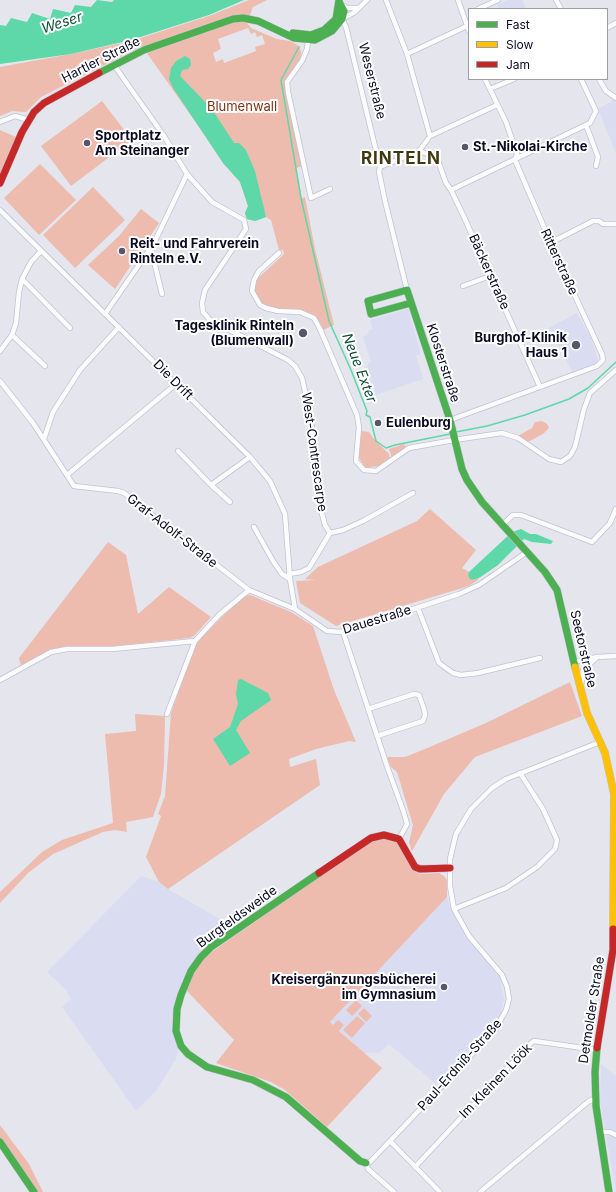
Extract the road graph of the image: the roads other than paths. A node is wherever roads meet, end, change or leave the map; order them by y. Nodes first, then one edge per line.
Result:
1 (367, 0) edge
2 (386, 0) edge
3 (458, 0) edge
4 (498, 0) edge
5 (340, 2) edge
6 (358, 8) junction
7 (480, 8) edge
8 (468, 13) edge
9 (464, 15) junction
10 (339, 19) junction
11 (468, 28) edge
12 (279, 31) junction
13 (308, 41) junction
14 (407, 54) junction
15 (114, 65) junction
16 (486, 80) edge
17 (512, 80) edge
18 (581, 80) edge
19 (600, 80) edge
20 (490, 89) junction
21 (616, 98) edge
22 (497, 105) junction
23 (29, 120) junction
24 (0, 122) edge
25 (586, 125) junction
26 (429, 137) junction
27 (419, 151) junction
28 (414, 153) junction
29 (515, 160) junction
30 (418, 163) dead end
31 (596, 166) dead end
32 (380, 167) junction
33 (187, 174) junction
34 (0, 183) edge
35 (330, 189) dead end
36 (451, 190) junction
37 (0, 210) edge
38 (616, 224) edge
39 (550, 243) junction
40 (151, 249) junction
41 (41, 251) junction
42 (279, 253) dead end
43 (490, 276) junction
44 (22, 279) junction
45 (463, 286) dead end
46 (407, 290) junction
47 (162, 294) dead end
48 (411, 302) junction
49 (106, 314) junction
50 (119, 327) junction
51 (70, 328) dead end
52 (12, 336) junction
53 (0, 351) edge
54 (44, 366) dead end
55 (616, 370) edge
56 (0, 381) edge
57 (176, 384) junction
58 (540, 387) junction
59 (450, 420) junction
60 (453, 435) junction
61 (44, 439) junction
62 (178, 451) dead end
63 (250, 457) junction
64 (67, 475) junction
65 (211, 485) junction
66 (413, 493) dead end
67 (230, 502) dead end
68 (616, 510) edge
69 (502, 525) junction
70 (254, 527) dead end
71 (330, 533) junction
72 (526, 550) junction
73 (290, 576) junction
74 (249, 590) junction
75 (418, 608) junction
76 (294, 609) junction
77 (343, 632) junction
78 (195, 641) junction
79 (616, 656) edge
80 (597, 657) junction
81 (540, 658) dead end
82 (573, 662) junction
83 (0, 680) edge
84 (581, 694) junction
85 (368, 709) junction
86 (168, 714) dead end
87 (377, 736) junction
88 (600, 742) junction
89 (520, 773) junction
90 (399, 839) junction
91 (450, 868) junction
92 (615, 903) edge
93 (454, 909) junction
94 (597, 1050) junction
95 (595, 1099) junction
96 (600, 1132) junction
97 (616, 1135) edge
98 (390, 1141) junction
99 (0, 1142) edge
100 (366, 1163) junction
101 (415, 1167) junction
102 (34, 1192) edge
103 (394, 1192) edge
104 (440, 1192) edge
105 (480, 1192) edge
106 (609, 1192) edge

1 - 6 street
2 - 14 street
3 - 9 street
4 - 7 street
5 - 6 street
5 - 10 street, Weserstraße
6 - 10 street
8 - 9 street
9 - 11 street
10 - 12 street
10 - 13 street
10 - 32 street, Weserstraße
11 - 14 street
12 - 13 street
12 - 15 street, Hartler Straße
13 - 35 street
14 - 26 street
15 - 23 street, Hartler Straße
15 - 33 street
16 - 20 street, Ritterstraße
17 - 20 street
18 - 25 street
19 - 21 street
20 - 22 street, Ritterstraße
22 - 26 street
22 - 29 street, Ritterstraße
23 - 24 street
23 - 34 street, Hartler Straße
25 - 29 street
25 - 31 street
26 - 27 street
27 - 28 street
27 - 36 street, Bäckerstraße
28 - 30 street
28 - 32 street
29 - 36 street
29 - 39 street, Ritterstraße
32 - 46 street, Klosterstraße
33 - 40 street
33 - 71 street, West-Contrescarpe
36 - 43 street, Bäckerstraße
37 - 41 street, Die Drift
38 - 39 street
39 - 58 street, Ritterstraße
40 - 47 street
40 - 49 street
41 - 44 street
41 - 49 street, Die Drift
42 - 60 street
43 - 45 street
43 - 58 street, Bäckerstraße
44 - 51 street
44 - 52 street
46 - 48 street, Klosterstraße
46 - 48 street
48 - 59 street, Klosterstraße
49 - 50 street, Die Drift
50 - 57 street, Die Drift
50 - 61 street
52 - 53 street
52 - 54 street
55 - 60 street
56 - 61 street, Graf-Adolf-Straße
57 - 63 street, Die Drift
57 - 64 street
58 - 59 street
59 - 60 street, Klosterstraße
60 - 69 street, Seetorstraße
61 - 64 street, Graf-Adolf-Straße
62 - 65 street
63 - 65 street
63 - 73 street, Die Drift
64 - 74 street, Graf-Adolf-Straße
65 - 67 street
66 - 71 street
68 - 69 street
69 - 72 street, Seetorstraße
70 - 73 street
71 - 73 street
72 - 75 street, Dauestraße
72 - 82 street, Seetorstraße
73 - 76 street, Die Drift
74 - 76 street, Dauestraße
74 - 78 street
75 - 77 street, Dauestraße
75 - 81 street
76 - 77 street, Dauestraße
77 - 85 street
78 - 83 street
78 - 86 street
79 - 80 street
80 - 82 street
80 - 84 street
82 - 84 street, Seetorstraße
84 - 88 street, Seetorstraße
85 - 87 street
85 - 87 street
87 - 90 street
88 - 89 street, Paul-Erdniß-Straße
88 - 92 street, Seetorstraße
89 - 91 street, Paul-Erdniß-Straße
89 - 93 street
90 - 91 street
90 - 100 street, Burgfeldsweide
91 - 93 street, Paul-Erdniß-Straße
92 - 94 street, Detmolder Straße
93 - 98 street, Paul-Erdniß-Straße
94 - 95 street, Detmolder Straße
94 - 101 street, Im Kleinen Löök
95 - 96 street, Detmolder Straße
95 - 105 street
96 - 97 street
96 - 106 street, Detmolder Straße
98 - 100 street, Paul-Erdniß-Straße
98 - 101 street
99 - 102 street
100 - 103 street
101 - 104 street

